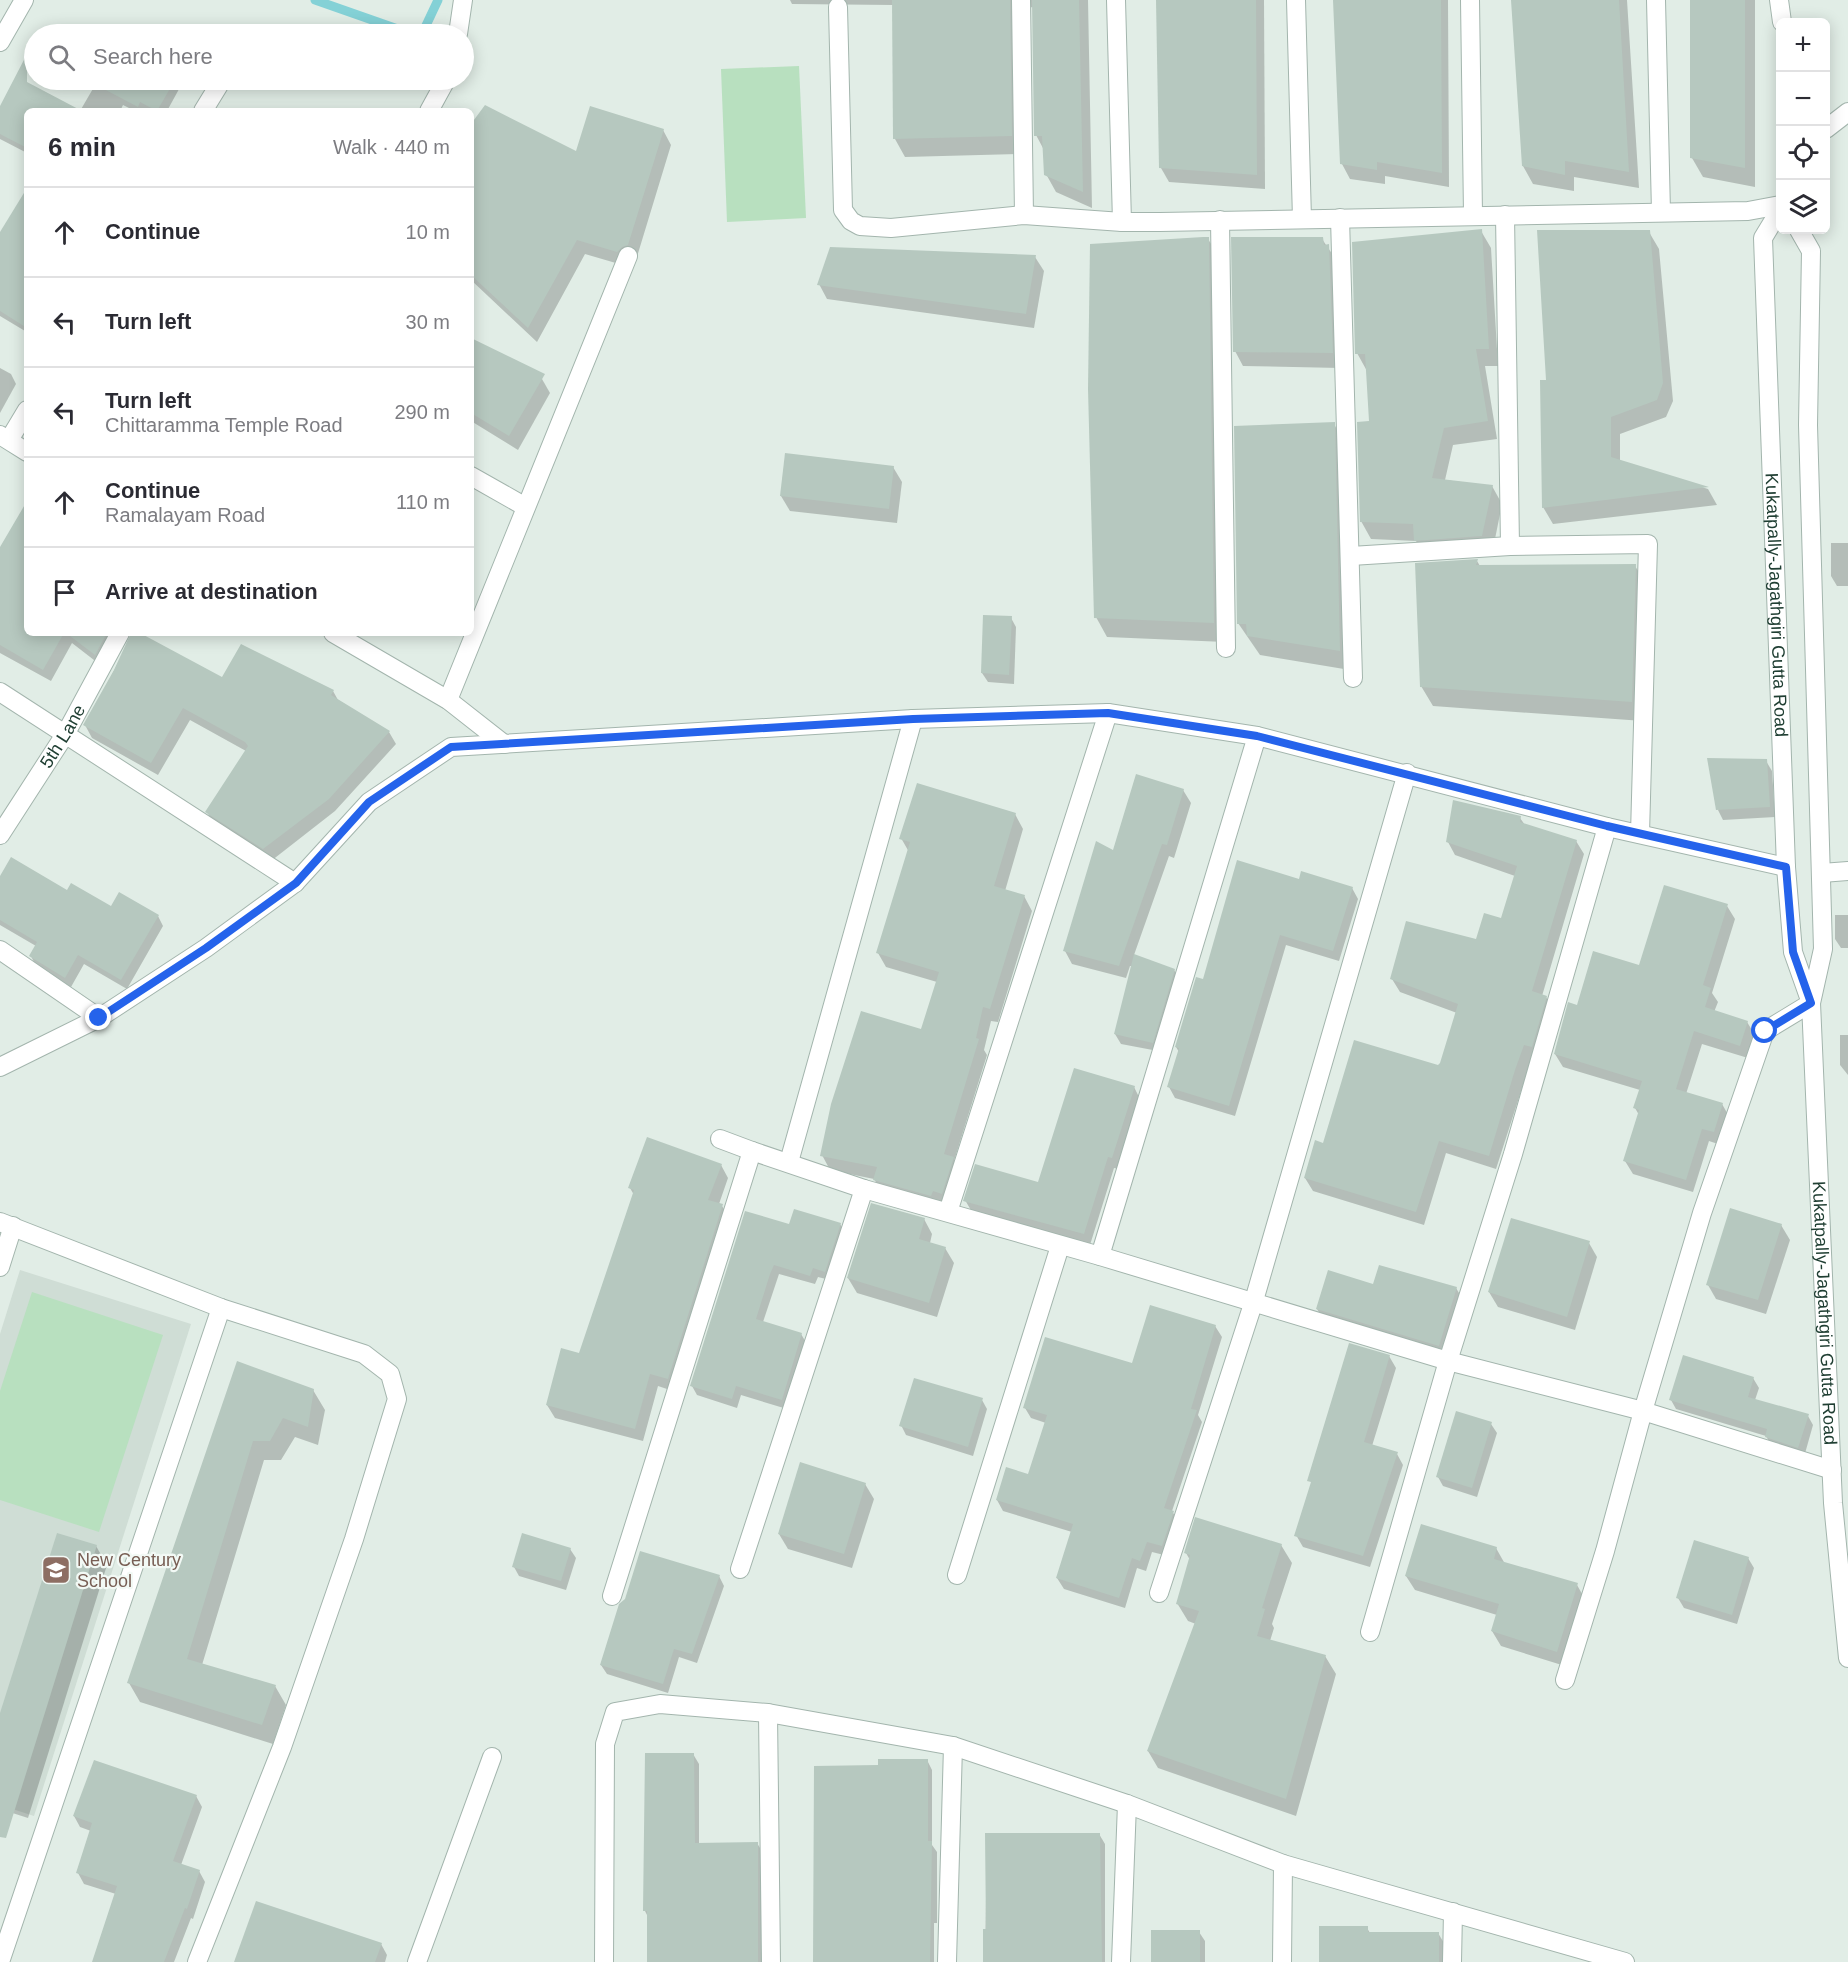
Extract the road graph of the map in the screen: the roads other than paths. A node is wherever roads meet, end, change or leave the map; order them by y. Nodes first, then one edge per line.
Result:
1 (24, 0) edge
2 (463, 0) edge
3 (1021, 0) edge
4 (1116, 0) edge
5 (1296, 0) edge
6 (1470, 0) edge
7 (1656, 0) edge
8 (1779, 0) edge
9 (838, 6) dead end
10 (7, 13) edge
11 (1781, 18) edge
12 (459, 24) edge
13 (0, 42) edge
14 (216, 90) edge
15 (441, 90) edge
16 (205, 108) edge
17 (431, 108) edge
18 (1848, 112) edge
19 (1830, 126) edge
20 (1776, 206) edge
21 (1661, 212) junction
22 (1473, 214) junction
23 (1024, 215) junction
24 (1504, 215) junction
25 (1776, 217) edge
26 (1340, 218) junction
27 (1302, 219) junction
28 (1220, 220) junction
29 (1122, 222) junction
30 (1801, 234) edge
31 (628, 256) dead end
32 (24, 414) edge
33 (4, 438) edge
34 (24, 450) edge
35 (474, 478) edge
36 (524, 506) junction
37 (1510, 546) junction
38 (1351, 556) junction
39 (474, 634) edge
40 (118, 636) edge
41 (338, 636) edge
42 (473, 636) edge
43 (1226, 648) dead end
44 (1353, 678) dead end
45 (0, 692) edge
46 (448, 700) junction
47 (1108, 713) junction
48 (913, 719) junction
49 (66, 733) junction
50 (1257, 736) junction
51 (504, 744) junction
52 (1407, 773) junction
53 (1607, 826) junction
54 (1640, 834) junction
55 (0, 835) edge
56 (1786, 867) junction
57 (1848, 871) edge
58 (1822, 873) junction
59 (296, 883) junction
60 (0, 950) edge
61 (1811, 1003) junction
62 (99, 1018) junction
63 (0, 1067) edge
64 (720, 1139) dead end
65 (752, 1150) junction
66 (789, 1162) junction
67 (864, 1189) junction
68 (948, 1212) junction
69 (6, 1224) edge
70 (1060, 1246) junction
71 (1100, 1256) junction
72 (0, 1267) edge
73 (1253, 1304) junction
74 (221, 1308) junction
75 (1448, 1361) junction
76 (1642, 1411) junction
77 (1832, 1470) junction
78 (740, 1569) dead end
79 (957, 1575) dead end
80 (1159, 1593) dead end
81 (612, 1596) dead end
82 (1370, 1632) dead end
83 (1848, 1658) edge
84 (1565, 1680) dead end
85 (768, 1713) junction
86 (953, 1746) junction
87 (492, 1756) dead end
88 (1127, 1804) junction
89 (1283, 1864) junction
90 (1453, 1912) junction
91 (1628, 1961) edge
92 (0, 1962) edge
93 (197, 1962) edge
94 (417, 1962) edge
95 (604, 1962) edge
96 (771, 1962) edge
97 (947, 1962) edge
98 (1121, 1962) edge
99 (1282, 1962) edge
100 (1452, 1962) edge

1 - 10 street
2 - 12 street
3 - 23 street
4 - 29 street
5 - 27 street
6 - 22 street
7 - 21 street
8 - 11 street
9 - 23 street
10 - 13 street
14 - 16 street
15 - 17 street
18 - 19 street
20 - 21 street
21 - 24 street
22 - 24 street
22 - 26 street
23 - 29 street
24 - 37 street
25 - 56 street, Kukatpally-Jagathgiri Gutta Road
26 - 27 street
26 - 38 street
27 - 28 street
28 - 29 street
28 - 43 street
30 - 58 street, Kukatpally-Jagathgiri Gutta Road
31 - 36 street
32 - 33 street
33 - 34 street
35 - 36 street
36 - 39 street
37 - 38 street
37 - 54 street
38 - 44 street
40 - 49 street, 5th Lane
41 - 46 street
42 - 46 street
45 - 49 street
46 - 51 street
47 - 48 street
47 - 50 street
47 - 68 street
48 - 51 street
48 - 66 street
49 - 55 street, 5th Lane
49 - 59 street
50 - 52 street
50 - 71 street
51 - 59 street
52 - 53 street
52 - 73 street
53 - 54 street
53 - 75 street
54 - 56 street
56 - 61 street, Kukatpally-Jagathgiri Gutta Road
57 - 58 street
58 - 61 street, Kukatpally-Jagathgiri Gutta Road
59 - 62 street
60 - 62 street
61 - 76 street
61 - 77 street, Kukatpally-Jagathgiri Gutta Road
62 - 63 street
64 - 65 street
65 - 66 street
65 - 81 street
66 - 67 street
67 - 68 street
67 - 78 street
68 - 70 street
69 - 72 street
69 - 74 street
70 - 71 street
70 - 79 street
71 - 73 street
73 - 75 street
73 - 80 street
74 - 92 street
74 - 93 street
75 - 76 street
75 - 82 street
76 - 77 street
76 - 84 street
77 - 83 street, Kukatpally-Jagathgiri Gutta Road
85 - 86 street
85 - 95 street
85 - 96 street
86 - 88 street
86 - 97 street
87 - 94 street
88 - 89 street
88 - 98 street
89 - 90 street
89 - 99 street
90 - 91 street
90 - 100 street

